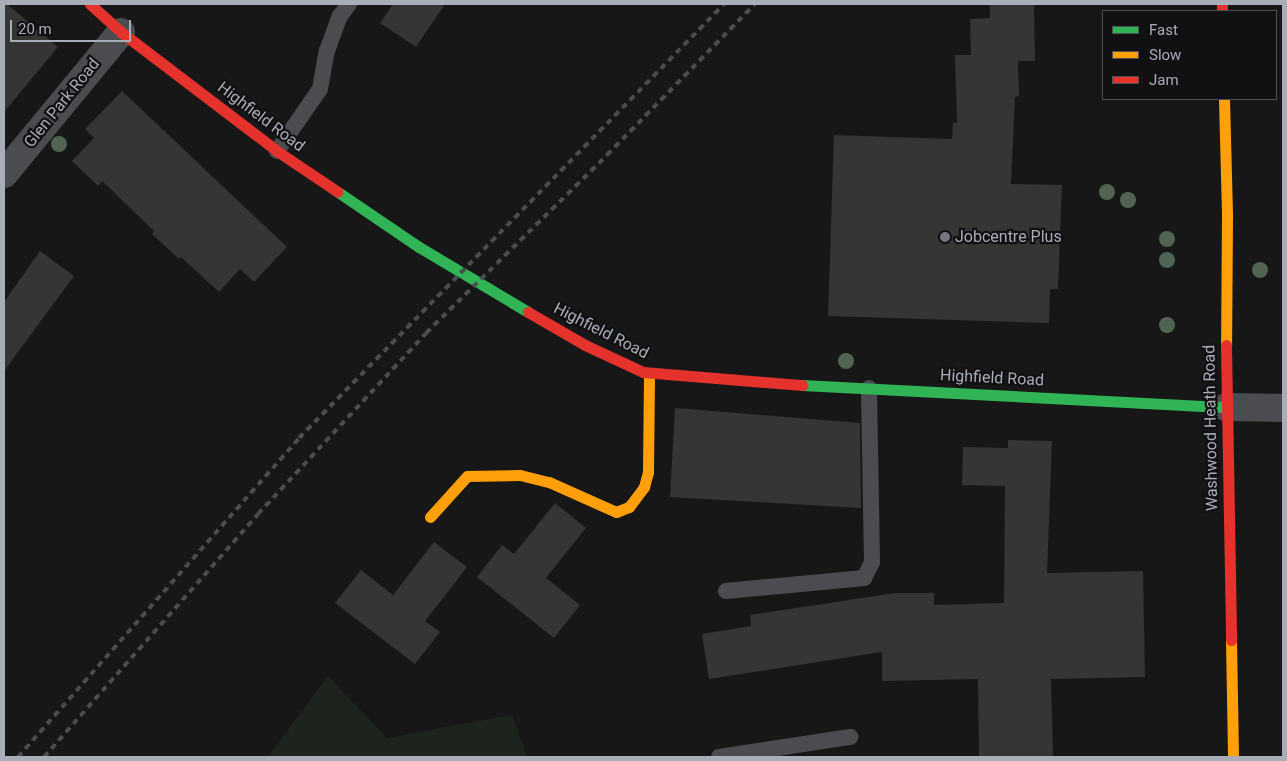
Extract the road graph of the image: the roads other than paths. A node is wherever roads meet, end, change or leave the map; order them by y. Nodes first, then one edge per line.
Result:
1 (90, 4) edge
2 (349, 4) edge
3 (121, 32) junction
4 (1224, 100) edge
5 (278, 151) junction
6 (4, 174) edge
7 (649, 373) junction
8 (869, 388) junction
9 (1226, 408) junction
10 (1283, 408) edge
11 (430, 517) dead end
12 (726, 591) dead end
13 (850, 737) dead end
14 (719, 757) edge
15 (1233, 757) edge

1 - 3 main road, Highfield Road
2 - 5 lane
3 - 5 main road, Highfield Road
3 - 6 street, Glen Park Road
4 - 9 main road, Washwood Heath Road
5 - 7 main road, Highfield Road
7 - 8 main road, Highfield Road
7 - 11 main road
8 - 9 main road, Highfield Road
8 - 12 lane
9 - 10 street
9 - 15 main road, Washwood Heath Road
13 - 14 lane

